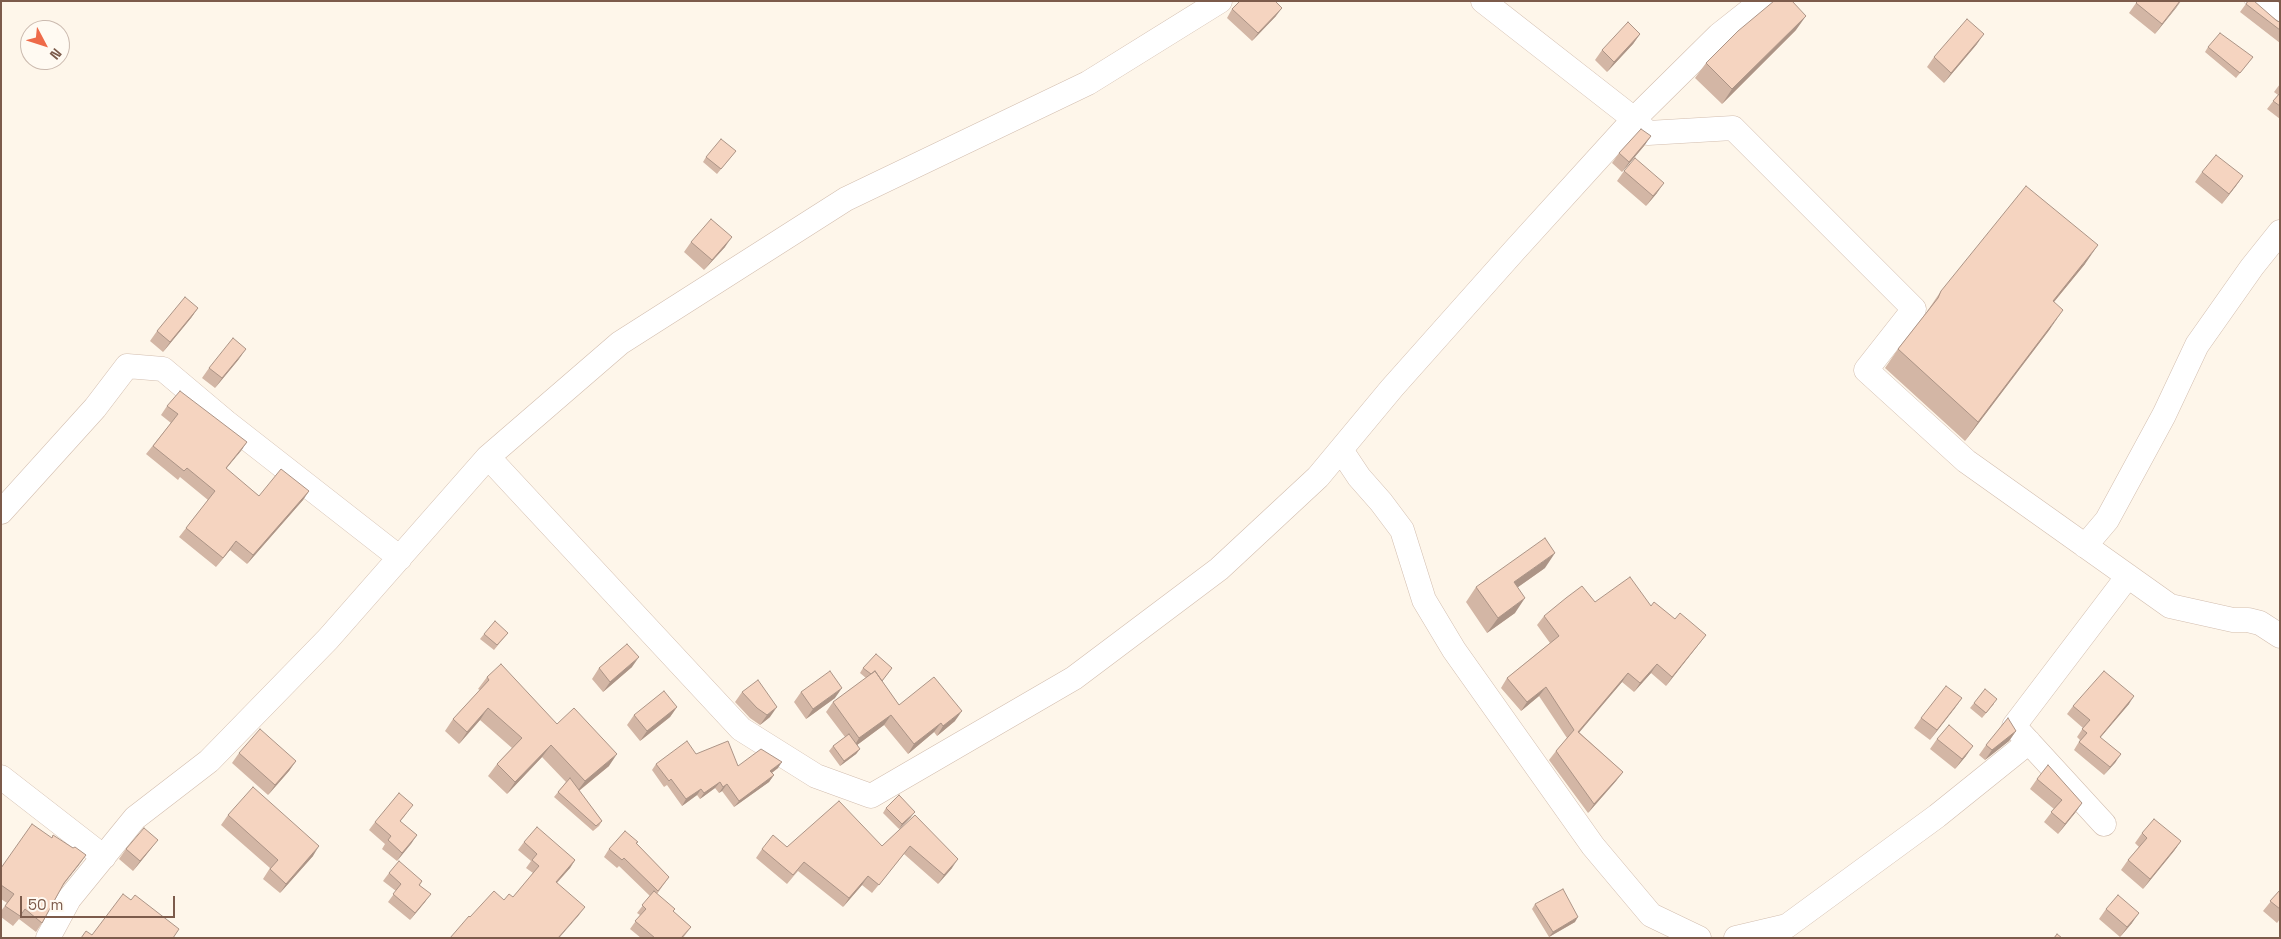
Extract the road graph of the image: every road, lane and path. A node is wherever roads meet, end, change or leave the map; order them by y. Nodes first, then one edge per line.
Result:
1 (1220, 1) edge
2 (1483, 1) edge
3 (1762, 1) edge
4 (2257, 1) edge
5 (2280, 19) edge
6 (1634, 119) junction
7 (2280, 232) edge
8 (1341, 450) junction
9 (488, 457) junction
10 (1, 512) edge
11 (2086, 546) junction
12 (400, 558) junction
13 (2128, 576) junction
14 (2280, 636) edge
15 (2029, 742) junction
16 (1, 777) edge
17 (2104, 824) dead end
18 (104, 857) junction
19 (48, 938) edge
20 (1699, 938) edge
21 (1736, 938) edge

1 - 9 street
2 - 6 street
3 - 6 street
4 - 5 street
6 - 8 street
6 - 11 street
7 - 11 street
8 - 9 street
8 - 20 street
9 - 12 street
10 - 12 street
11 - 13 street
12 - 18 street
13 - 14 street
13 - 15 street
15 - 17 street
15 - 21 street
16 - 18 street
18 - 19 street

